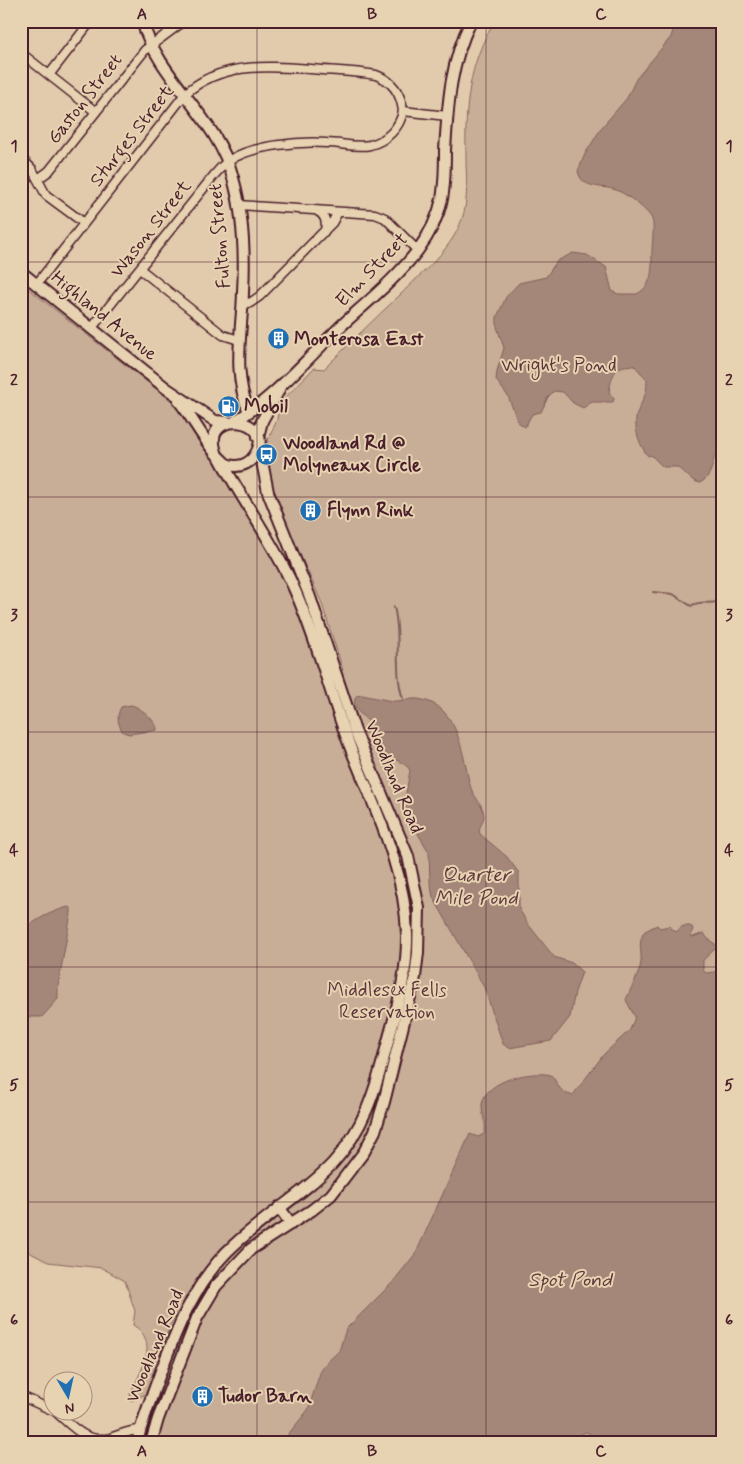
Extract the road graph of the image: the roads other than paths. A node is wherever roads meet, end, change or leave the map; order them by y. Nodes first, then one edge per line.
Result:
1 (91, 21) edge
2 (142, 21) edge
3 (184, 21) edge
4 (471, 21) edge
5 (151, 45) junction
6 (21, 53) edge
7 (49, 74) junction
8 (185, 94) junction
9 (403, 111) junction
10 (96, 112) junction
11 (447, 116) junction
12 (21, 158) edge
13 (228, 161) junction
14 (38, 179) junction
15 (238, 205) junction
16 (312, 210) junction
17 (338, 212) junction
18 (84, 224) junction
19 (323, 233) junction
20 (418, 250) junction
21 (140, 269) junction
22 (21, 272) edge
23 (36, 285) junction
24 (243, 302) junction
25 (91, 329) junction
26 (239, 340) junction
27 (288, 377) junction
28 (166, 388) junction
29 (249, 412) junction
30 (232, 422) junction
31 (258, 441) junction
32 (218, 456) junction
33 (337, 694) junction
34 (361, 1124) junction
35 (375, 1131) junction
36 (279, 1208) junction
37 (290, 1224) junction
38 (21, 1396) edge
39 (42, 1406) edge
40 (67, 1422) edge
41 (140, 1430) junction
42 (137, 1443) edge
43 (151, 1443) edge

1 - 7 street
2 - 5 main road, Fulton Street
3 - 5 street, Gaston Street
4 - 11 main road, Elm Street
5 - 8 main road, Fulton Street
5 - 10 street, Gaston Street
6 - 7 street
7 - 10 street
8 - 9 street, Sturges Street
8 - 13 main road, Fulton Street
8 - 18 street, Sturges Street
9 - 11 street
9 - 13 street, Wason Street
10 - 14 street, Gaston Street
11 - 20 main road, Elm Street
12 - 14 street
13 - 15 main road, Fulton Street
13 - 21 street, Wason Street
14 - 18 street
15 - 16 street
15 - 24 main road, Fulton Street
16 - 17 street
16 - 19 street
17 - 19 street
17 - 20 street
18 - 23 street, Sturges Street
19 - 24 street
20 - 27 main road, Elm Street
21 - 25 street, Wason Street
21 - 26 street
22 - 23 main road, Highland Avenue
23 - 25 main road, Highland Avenue
24 - 26 main road, Fulton Street
25 - 28 main road, Highland Avenue
26 - 29 main road, Fulton Street
27 - 29 main road, Elm Street
27 - 31 main road, Elm Street
28 - 30 main road, Highland Avenue
28 - 32 main road, Highland Avenue
29 - 30 main road, Elm Street
30 - 31 main road
30 - 32 main road
31 - 32 main road
31 - 33 main road, Woodland Road
32 - 33 main road, Woodland Road
33 - 34 main road, Woodland Road
33 - 35 main road, Woodland Road
34 - 35 main road
34 - 36 main road, Woodland Road
35 - 37 main road, Woodland Road
36 - 37 main road
36 - 41 main road, Woodland Road
37 - 43 main road, Woodland Road
38 - 39 street
40 - 41 street
41 - 42 main road, Woodland Road

